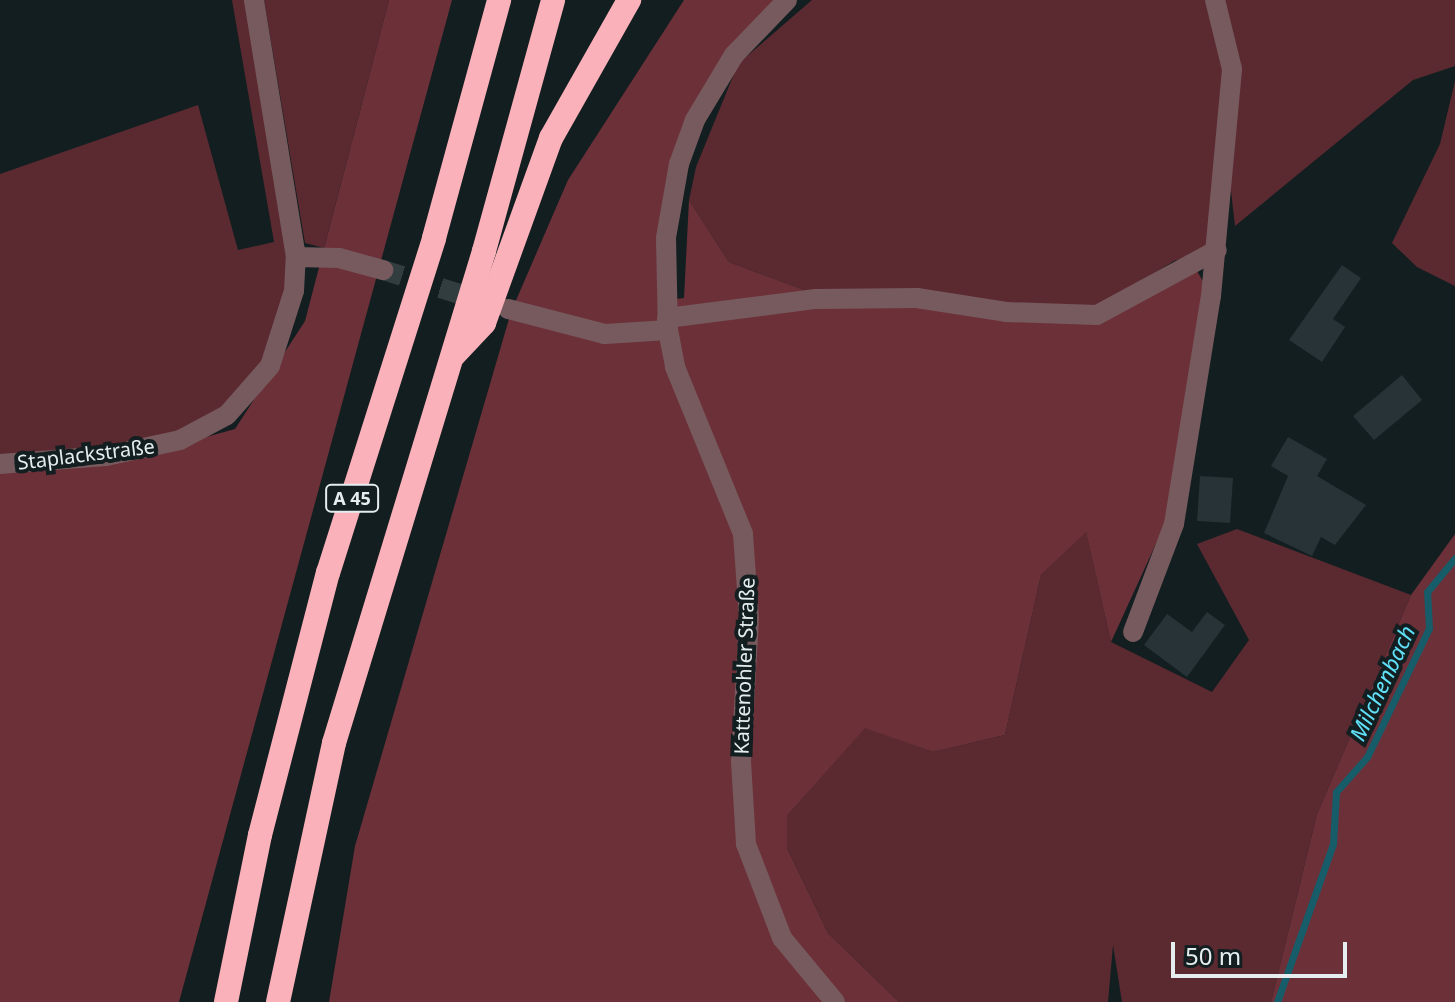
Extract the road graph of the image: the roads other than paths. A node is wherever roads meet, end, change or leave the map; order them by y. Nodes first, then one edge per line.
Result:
1 (254, 0) edge
2 (499, 0) edge
3 (553, 0) edge
4 (629, 0) edge
5 (787, 0) edge
6 (1215, 0) edge
7 (1217, 250) junction
8 (296, 257) junction
9 (383, 270) tunnel mouth
10 (508, 309) dead end
11 (667, 324) junction
12 (449, 360) junction
13 (0, 464) edge
14 (1133, 632) dead end
15 (226, 1002) edge
16 (278, 1002) edge
17 (835, 1002) edge

1 - 8 street, Staplackstraße
2 - 15 highway, A 45
3 - 12 highway, A 45
4 - 12 highway
5 - 11 street, Kattenohler Straße
6 - 7 street
7 - 11 street
7 - 14 street
8 - 9 street
8 - 13 street, Staplackstraße
10 - 11 street
11 - 17 street, Kattenohler Straße
12 - 16 highway, A 45

